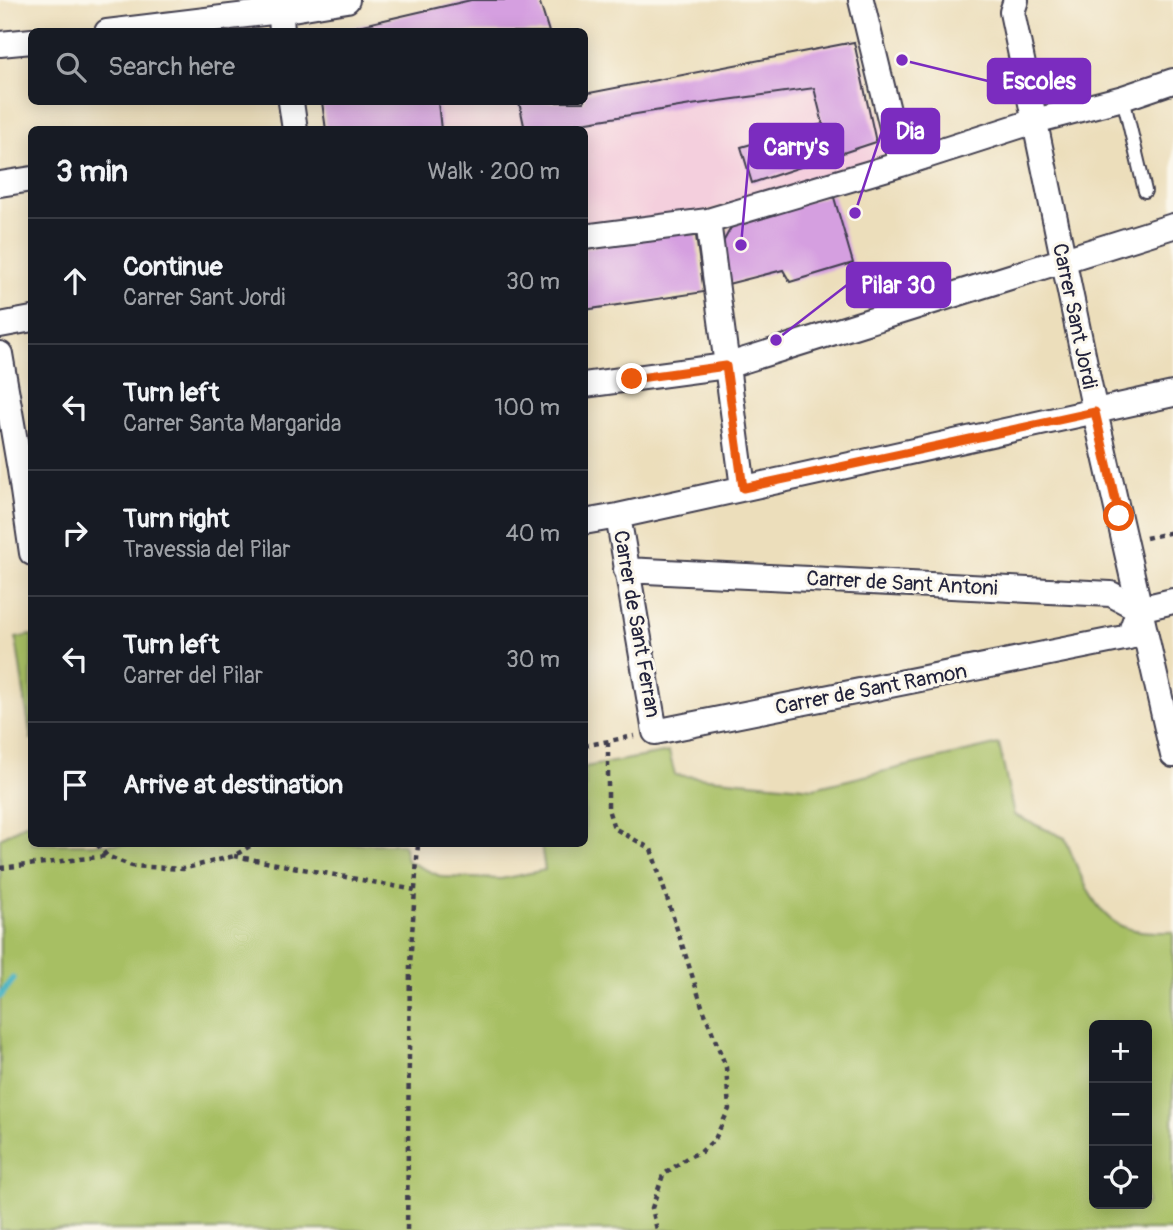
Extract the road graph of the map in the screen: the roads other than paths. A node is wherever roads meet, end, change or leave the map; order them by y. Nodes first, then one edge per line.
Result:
1 (346, 0) edge
2 (862, 0) edge
3 (1016, 0) edge
4 (280, 14) edge
5 (145, 28) edge
6 (28, 41) edge
7 (0, 44) edge
8 (1173, 81) edge
9 (1123, 98) junction
10 (291, 105) edge
11 (1035, 121) junction
12 (294, 126) edge
13 (901, 164) junction
14 (28, 180) edge
15 (0, 184) edge
16 (1145, 191) dead end
17 (708, 221) junction
18 (1173, 226) edge
19 (588, 236) edge
20 (1064, 259) junction
21 (28, 320) edge
22 (0, 325) edge
23 (0, 354) edge
24 (726, 366) junction
25 (588, 384) edge
26 (1173, 394) edge
27 (1095, 412) junction
28 (26, 469) edge
29 (743, 488) junction
30 (28, 497) edge
31 (618, 516) junction
32 (588, 521) edge
33 (626, 570) junction
34 (1173, 601) edge
35 (1139, 609) junction
36 (655, 732) joint
37 (1173, 755) edge

1 - 4 street
2 - 13 street
3 - 11 street, Carrer Sant Jordi
4 - 5 street
6 - 7 street
8 - 9 street
9 - 11 street
9 - 16 lane
10 - 12 street
11 - 13 street
11 - 20 street, Carrer Sant Jordi
13 - 17 street
14 - 15 street
17 - 19 street
17 - 24 street
18 - 20 street
20 - 24 street
20 - 27 street, Carrer Sant Jordi
21 - 22 street
23 - 28 street
24 - 25 street
24 - 29 street
26 - 27 street
27 - 29 street
27 - 35 street, Carrer Sant Jordi
28 - 30 street
29 - 31 street
31 - 32 street
31 - 33 street, Carrer de Sant Ferran
33 - 35 street, Carrer de Sant Antoni
33 - 36 street, Carrer de Sant Ferran
34 - 35 street
35 - 36 street, Carrer de Sant Ramon
35 - 37 street, Carrer Sant Jordi

